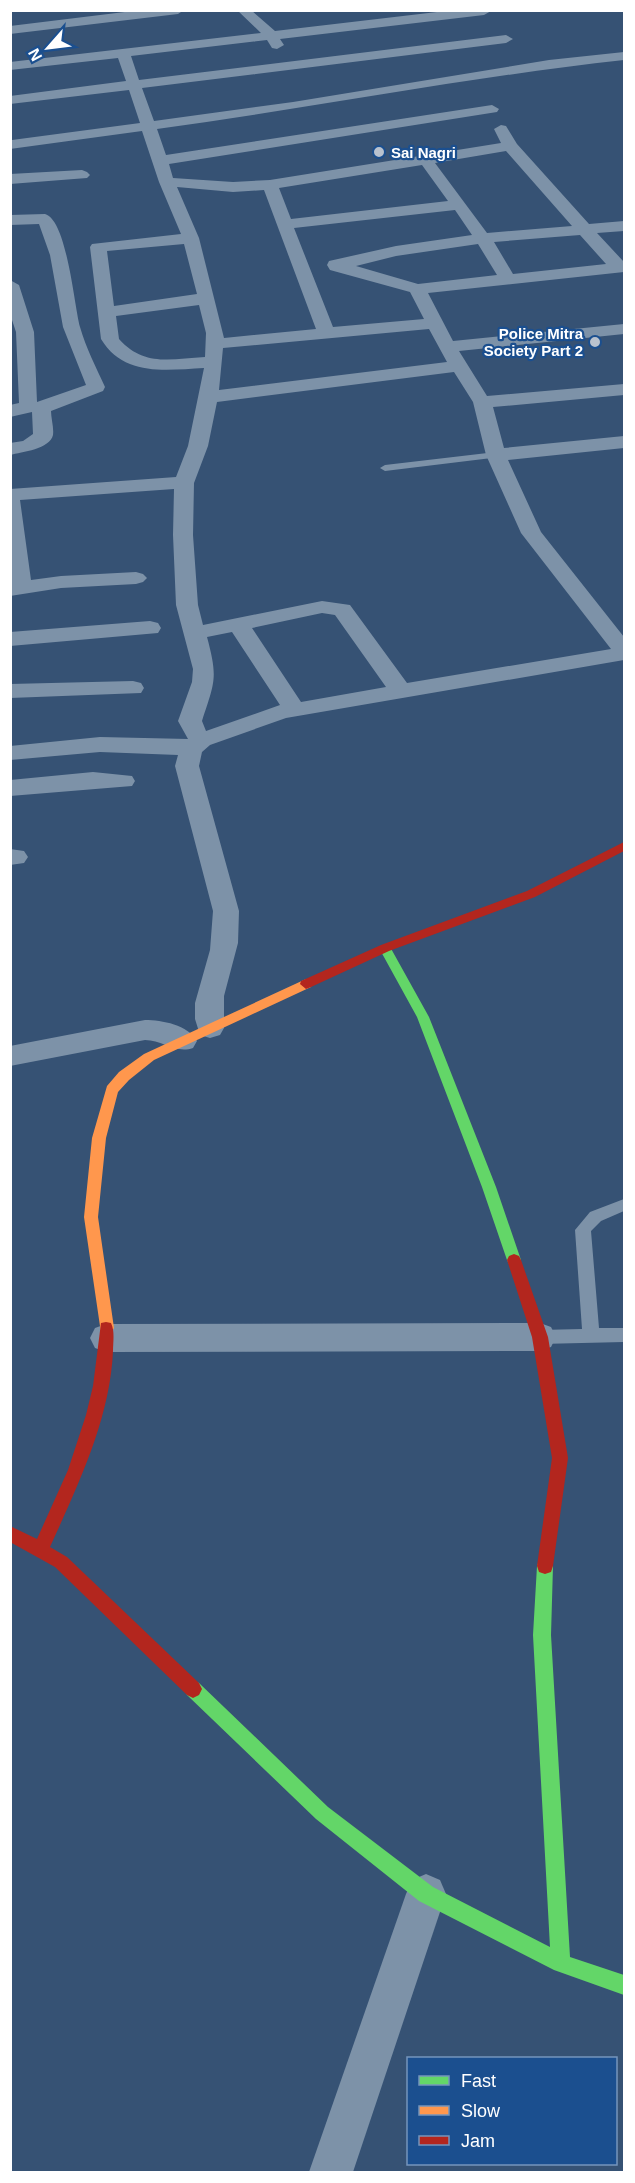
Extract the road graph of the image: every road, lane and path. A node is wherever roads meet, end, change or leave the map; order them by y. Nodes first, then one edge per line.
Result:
1 (178, 10) edge
2 (243, 10) edge
3 (485, 11) edge
4 (106, 15) edge
5 (10, 30) edge
6 (271, 35) junction
7 (506, 39) dead end
8 (123, 52) junction
9 (624, 56) edge
10 (290, 65) junction
11 (10, 66) edge
12 (211, 75) junction
13 (468, 76) junction
14 (135, 84) junction
15 (10, 100) edge
16 (325, 101) junction
17 (492, 109) junction
18 (242, 113) junction
19 (147, 126) junction
20 (346, 143) junction
21 (11, 144) edge
22 (510, 146) junction
23 (425, 159) junction
24 (27, 161) dead end
25 (159, 161) junction
26 (359, 170) junction
27 (82, 175) dead end
28 (10, 178) edge
29 (167, 182) junction
30 (270, 185) junction
31 (459, 205) junction
32 (10, 220) edge
33 (287, 224) junction
34 (624, 226) edge
35 (584, 230) junction
36 (190, 238) junction
37 (483, 238) junction
38 (298, 255) junction
39 (336, 266) junction
40 (622, 268) edge
41 (508, 280) junction
42 (10, 285) edge
43 (417, 289) junction
44 (207, 299) junction
45 (106, 312) junction
46 (434, 322) junction
47 (624, 329) edge
48 (326, 333) junction
49 (447, 347) junction
50 (214, 353) junction
51 (458, 366) junction
52 (624, 389) edge
53 (208, 397) junction
54 (482, 402) junction
55 (26, 408) edge
56 (624, 443) edge
57 (10, 449) edge
58 (496, 455) junction
59 (385, 468) dead end
60 (184, 483) junction
61 (10, 497) edge
62 (136, 578) dead end
63 (16, 590) edge
64 (238, 624) junction
65 (150, 628) dead end
66 (195, 633) junction
67 (10, 639) edge
68 (624, 652) edge
69 (133, 688) dead end
70 (10, 691) edge
71 (401, 691) junction
72 (294, 709) junction
73 (196, 745) junction
74 (10, 753) edge
75 (123, 781) dead end
76 (10, 788) edge
77 (624, 846) edge
78 (385, 948) junction
79 (210, 1028) junction
80 (183, 1041) junction
81 (10, 1056) edge
82 (624, 1205) edge
83 (624, 1335) edge
84 (591, 1336) junction
85 (540, 1337) junction
86 (106, 1338) junction
87 (10, 1533) edge
88 (40, 1550) junction
89 (426, 1894) junction
90 (561, 1963) junction
91 (624, 1985) edge
92 (331, 2172) edge

1 - 4 street
2 - 6 street
3 - 6 street
4 - 5 street
6 - 8 street
6 - 10 street
7 - 10 street
8 - 11 street
8 - 14 street
9 - 13 street
10 - 12 street
10 - 16 street
12 - 14 street
12 - 18 street
13 - 16 street
13 - 17 street
14 - 15 street
14 - 19 street
16 - 18 street
16 - 20 street
17 - 20 street
17 - 22 street
18 - 19 street
19 - 21 street
19 - 25 street
20 - 25 street
20 - 26 street
21 - 24 street
22 - 23 street
22 - 35 street
23 - 26 street
23 - 31 street
25 - 29 street
26 - 30 street
27 - 28 street
29 - 30 street
29 - 36 street
30 - 33 street
31 - 33 street
31 - 37 street
32 - 55 street
33 - 38 street
34 - 35 street
35 - 37 street
35 - 40 street
36 - 44 street
36 - 45 street
37 - 39 street
37 - 41 street
38 - 39 street
38 - 48 street
39 - 43 street
40 - 41 street
41 - 43 street
42 - 55 street
43 - 46 street
44 - 45 street
44 - 50 street
45 - 50 street
46 - 48 street
46 - 49 street
47 - 49 street
48 - 50 street
49 - 51 street
50 - 53 street
51 - 53 street
51 - 54 street
52 - 54 street
53 - 60 street
54 - 58 street
55 - 57 street
56 - 58 street
58 - 59 lane
58 - 68 street
60 - 61 street
60 - 66 street
61 - 63 street
62 - 63 street
64 - 66 street
64 - 71 street
64 - 72 street
65 - 67 street
66 - 73 street
68 - 71 street
69 - 70 street
71 - 72 street
72 - 73 street
73 - 74 street
73 - 79 street
75 - 76 street
77 - 78 street
78 - 79 street
78 - 85 street
79 - 80 street
80 - 81 street
80 - 86 street
82 - 84 lane
83 - 84 lane
84 - 85 lane
85 - 86 street
85 - 90 street
86 - 88 street
87 - 88 street
88 - 89 street
89 - 90 street
89 - 92 street
90 - 91 street

